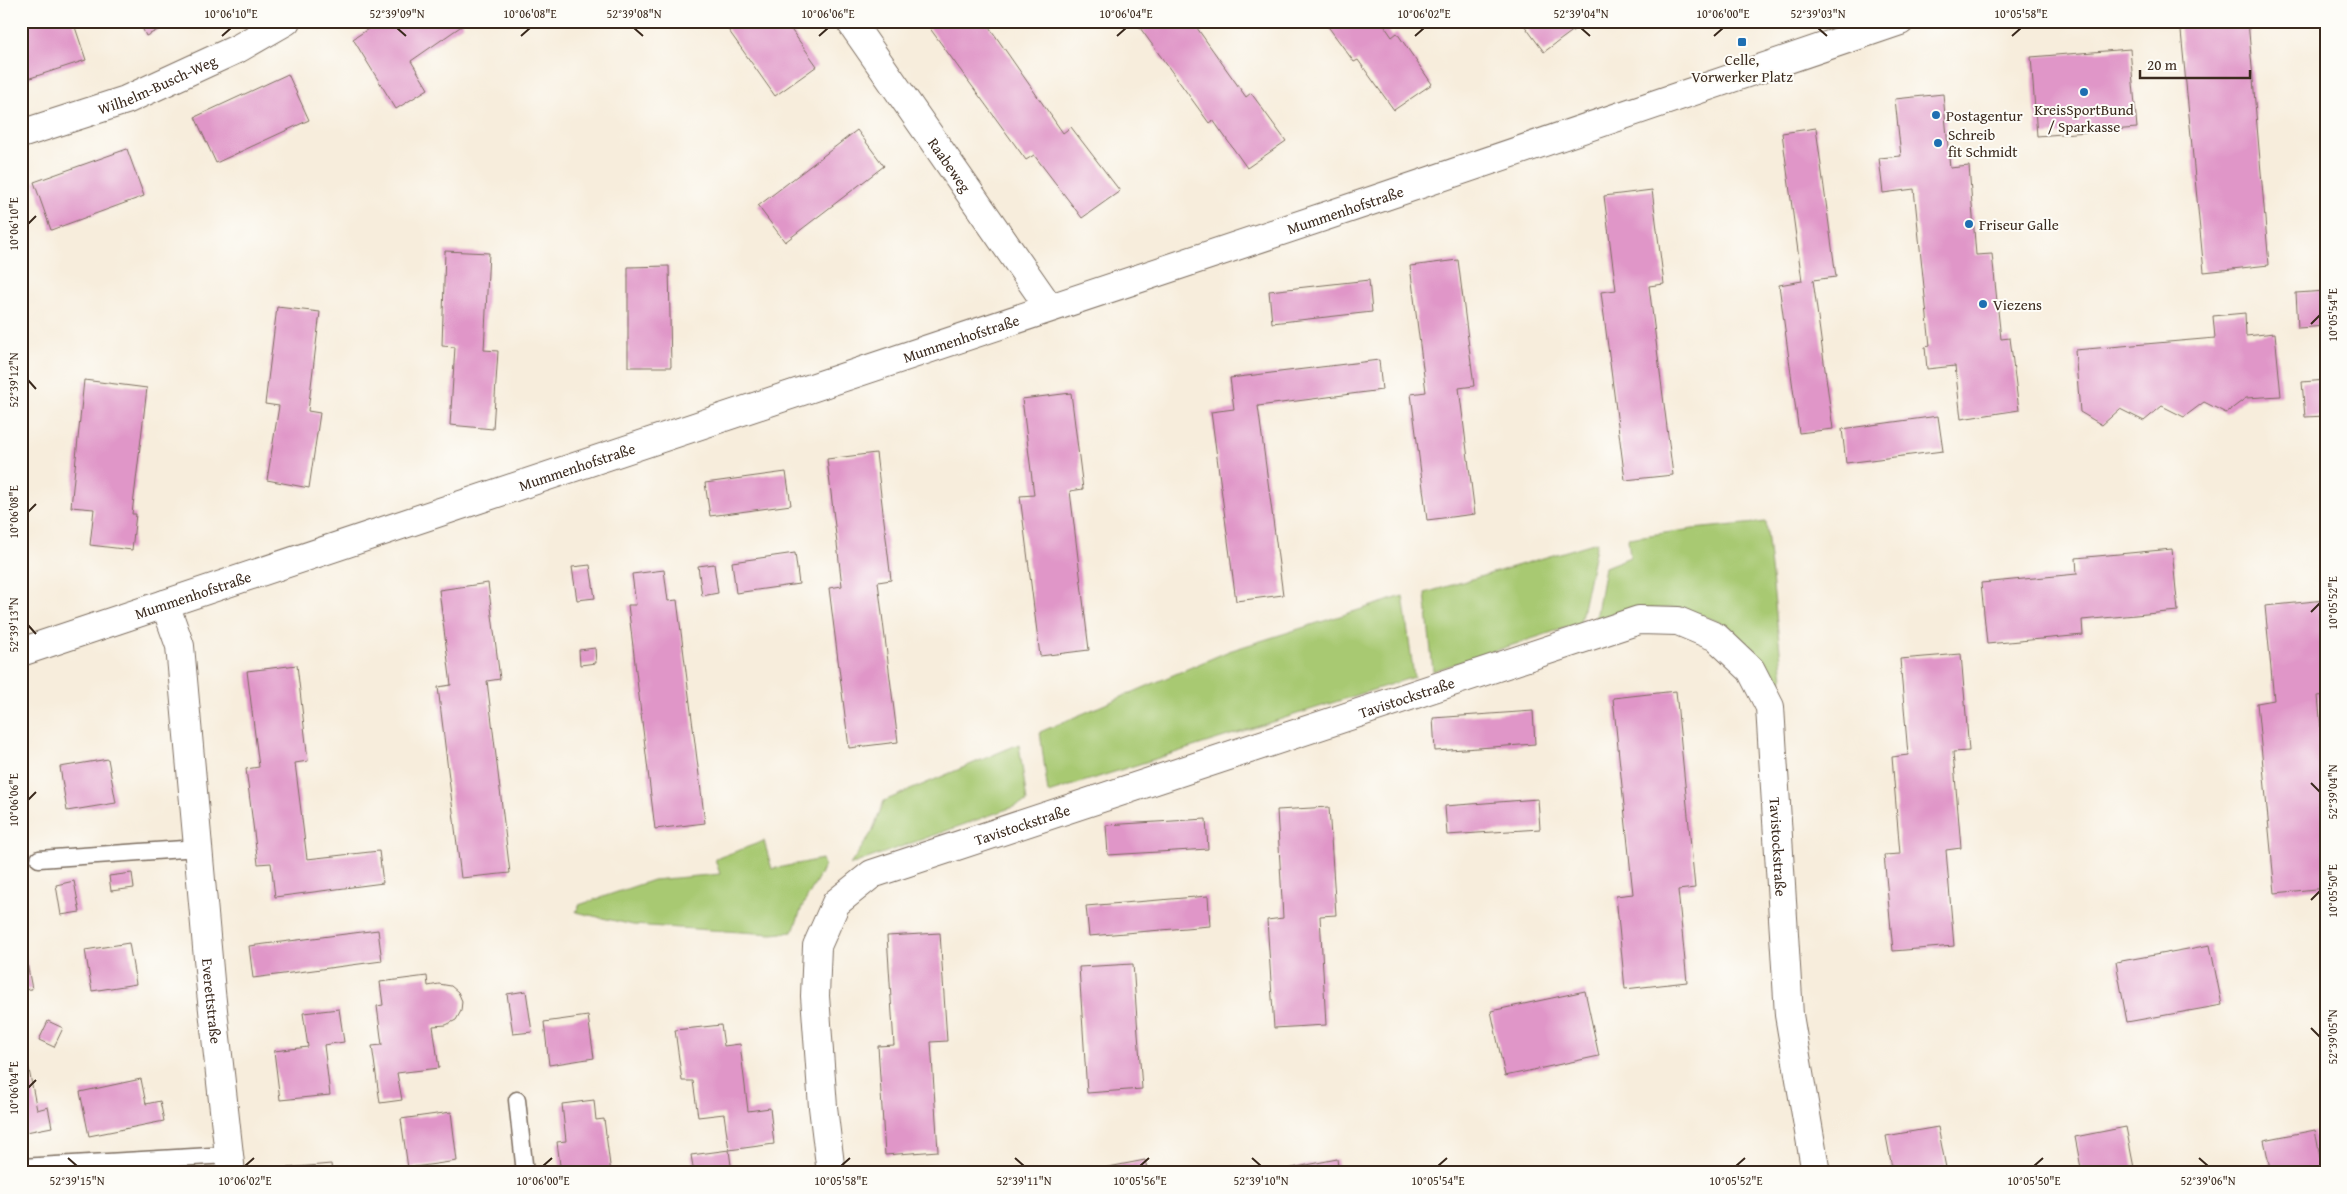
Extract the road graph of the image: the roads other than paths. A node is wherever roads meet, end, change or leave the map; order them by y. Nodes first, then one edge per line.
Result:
1 (286, 21) edge
2 (850, 21) edge
3 (1900, 21) edge
4 (21, 134) edge
5 (1049, 308) junction
6 (165, 604) junction
7 (21, 652) edge
8 (198, 848) junction
9 (39, 859) dead end
10 (517, 1100) dead end
11 (229, 1164) edge
12 (21, 1167) edge
13 (525, 1173) edge
14 (831, 1173) edge
15 (1816, 1173) edge

1 - 4 street, Wilhelm-Busch-Weg
2 - 5 street, Raabeweg
3 - 5 street, Mummenhofstraße
5 - 6 street, Mummenhofstraße
6 - 7 street, Mummenhofstraße
6 - 8 street, Everettstraße
8 - 9 lane
8 - 11 street, Everettstraße
10 - 13 lane
11 - 12 lane, Everettstraße
14 - 15 street, Tavistockstraße

